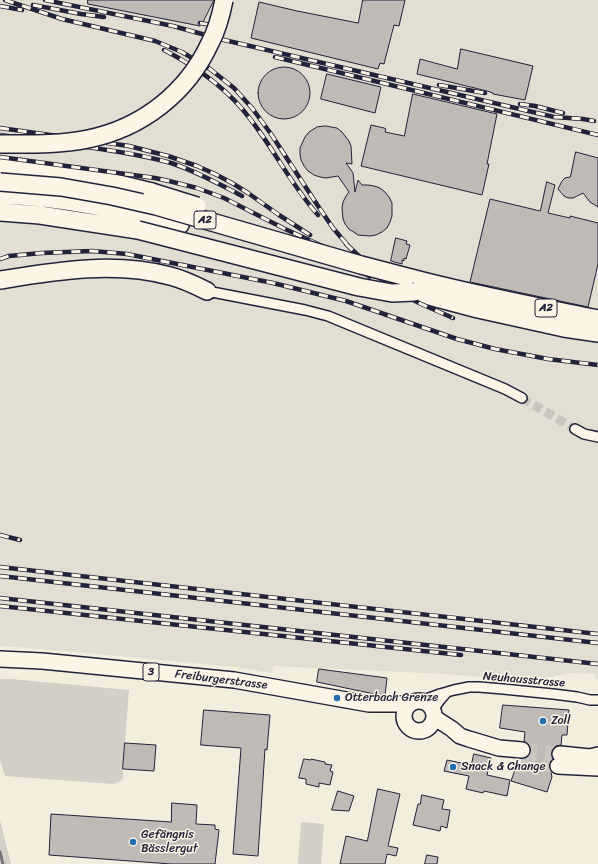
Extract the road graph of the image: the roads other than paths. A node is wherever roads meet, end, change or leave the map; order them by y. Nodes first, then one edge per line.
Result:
1 (224, 0) edge
2 (0, 144) edge
3 (0, 167) edge
4 (0, 182) edge
5 (0, 195) edge
6 (0, 212) edge
7 (0, 280) edge
8 (410, 285) junction
9 (207, 291) joint
10 (598, 319) edge
11 (598, 333) edge
12 (522, 398) tunnel mouth
13 (575, 429) tunnel mouth
14 (598, 437) edge
15 (0, 659) edge
16 (447, 692) junction
17 (598, 700) edge
18 (415, 702) junction
19 (369, 704) junction
20 (432, 718) junction
21 (404, 719) junction
22 (521, 755) tunnel mouth
23 (559, 760) tunnel mouth
24 (594, 762) edge

1 - 2 highway, bridge
3 - 8 highway, bridge
4 - 8 highway, A2, bridge
5 - 8 highway, A2
6 - 8 highway, bridge
7 - 9 highway
8 - 10 highway, A2
8 - 11 highway, A2
9 - 12 street
13 - 14 street
15 - 19 main road, Freiburgerstrasse / 3
16 - 17 street, Neuhausstrasse
16 - 18 street, Neuhausstrasse
16 - 20 street
18 - 19 main road, Freiburgerstrasse / 3
18 - 20 main road, 3
18 - 21 main road
19 - 21 main road, Freiburgerstrasse / 3
20 - 21 main road, 3
20 - 22 main road, 3
23 - 24 main road

